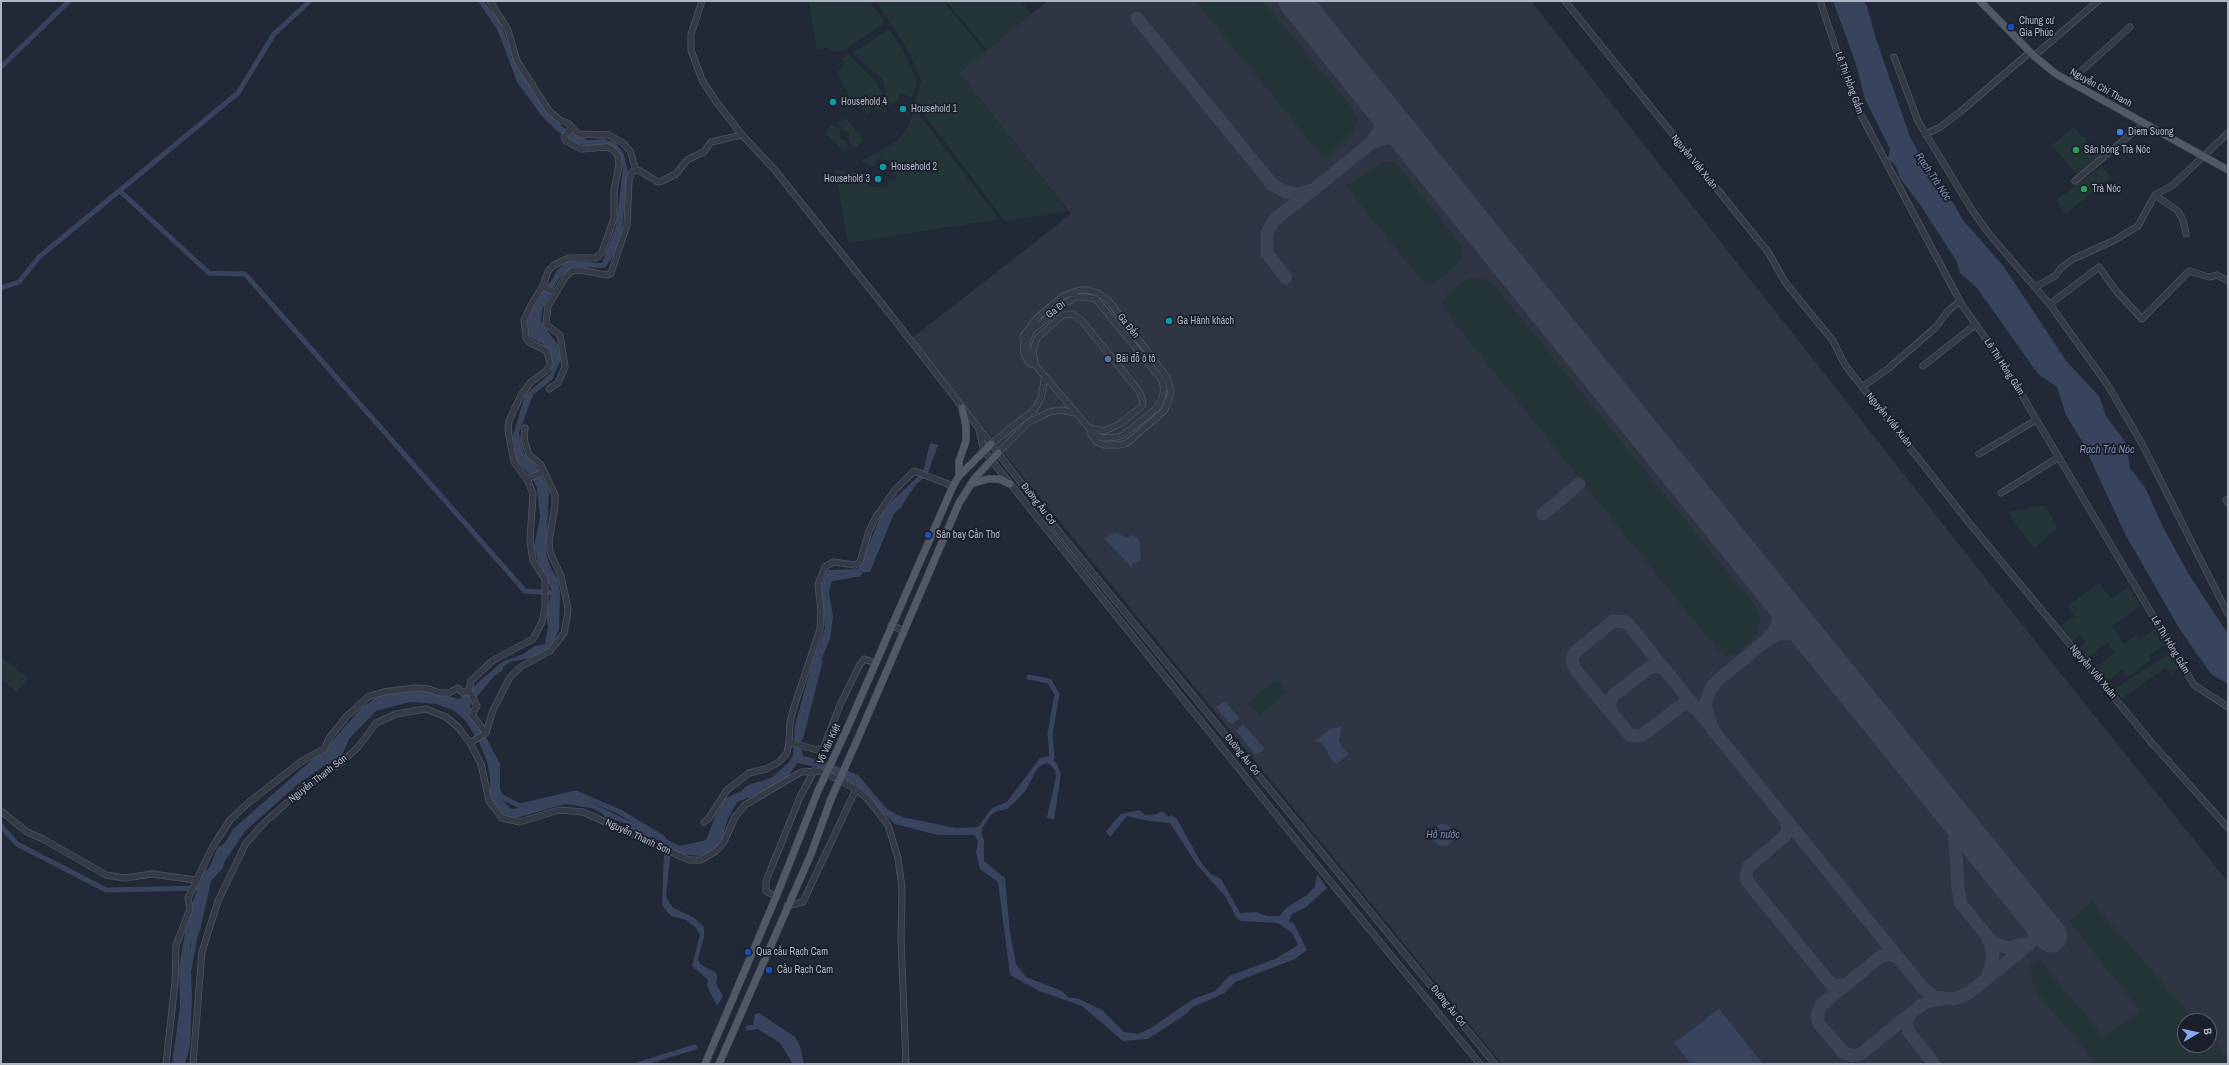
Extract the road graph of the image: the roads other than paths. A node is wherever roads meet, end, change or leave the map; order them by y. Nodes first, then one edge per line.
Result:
1 (490, 1) edge
2 (702, 1) edge
3 (1565, 1) edge
4 (1820, 1) edge
5 (1980, 1) edge
6 (2098, 1) edge
7 (2130, 27) dead end
8 (2032, 54) junction
9 (1894, 57) dead end
10 (2069, 82) junction
11 (2144, 123) junction
12 (571, 129) junction
13 (1925, 134) junction
14 (2228, 134) edge
15 (742, 135) junction
16 (2204, 156) junction
17 (636, 170) junction
18 (2228, 170) edge
19 (2075, 181) dead end
20 (2154, 195) junction
21 (2186, 234) dead end
22 (2228, 281) edge
23 (545, 287) junction
24 (2035, 287) junction
25 (554, 293) junction
26 (1960, 301) junction
27 (2050, 304) junction
28 (1976, 324) junction
29 (1036, 366) junction
30 (1923, 366) dead end
31 (1045, 376) junction
32 (1862, 387) junction
33 (549, 389) dead end
34 (962, 408) junction
35 (1075, 413) junction
36 (2036, 420) junction
37 (1087, 427) junction
38 (525, 428) dead end
39 (978, 429) junction
40 (991, 444) junction
41 (984, 451) junction
42 (998, 453) junction
43 (1979, 454) dead end
44 (2058, 457) junction
45 (991, 460) junction
46 (543, 472) junction
47 (959, 476) junction
48 (528, 478) junction
49 (1010, 484) junction
50 (953, 486) junction
51 (968, 487) junction
52 (2001, 492) dead end
53 (1060, 533) junction
54 (1054, 538) junction
55 (2228, 614) edge
56 (891, 625) junction
57 (904, 631) junction
58 (875, 663) junction
59 (469, 690) junction
60 (2228, 707) edge
61 (486, 734) junction
62 (791, 742) junction
63 (470, 743) junction
64 (814, 770) junction
65 (856, 789) junction
66 (1, 811) edge
67 (704, 822) dead end
68 (2228, 828) edge
69 (195, 882) junction
70 (776, 897) junction
71 (787, 906) junction
72 (1385, 930) junction
73 (1376, 937) junction
74 (166, 1064) edge
75 (193, 1064) edge
76 (705, 1064) edge
77 (719, 1064) edge
78 (906, 1064) edge
79 (1480, 1064) edge
80 (1496, 1064) edge

1 - 12 street
2 - 15 street, Đường Âu Cơ
3 - 32 street, Nguyễn Viết Xuân
4 - 26 street, Lê Thị Hồng Gấm
5 - 8 main road, Nguyễn Chí Thanh
6 - 8 street
7 - 10 street
8 - 10 main road, Nguyễn Chí Thanh
8 - 13 street
9 - 13 street
10 - 11 main road, Nguyễn Chí Thanh
11 - 16 main road, Nguyễn Chí Thanh
11 - 19 street
12 - 17 street
12 - 23 street
13 - 24 street
14 - 16 street
15 - 17 street
15 - 34 street, Đường Âu Cơ
16 - 18 main road, Nguyễn Chí Thanh
16 - 20 street
17 - 25 street
20 - 21 street
20 - 24 street
22 - 27 street
23 - 25 street
23 - 48 street
24 - 27 street
25 - 33 street
26 - 28 street, Lê Thị Hồng Gấm
26 - 32 street
27 - 55 street
28 - 30 street
28 - 36 street, Lê Thị Hồng Gấm
29 - 31 street
29 - 37 street
29 - 37 street, Ga Đi
29 - 37 street, Ga Đến
31 - 35 street
31 - 40 street
32 - 68 street, Nguyễn Viết Xuân
34 - 39 street, Đường Âu Cơ
34 - 47 main road
35 - 37 street
35 - 42 street
36 - 43 street
36 - 44 street, Lê Thị Hồng Gấm
38 - 46 street
39 - 40 street, Đường Âu Cơ
39 - 41 street
40 - 41 main road, Võ Văn Kiệt
40 - 42 street, Đường Âu Cơ
41 - 45 street, Đường Âu Cơ
41 - 47 main road, Võ Văn Kiệt
42 - 45 main road
42 - 53 street, Đường Âu Cơ
44 - 52 street
44 - 60 street, Lê Thị Hồng Gấm
45 - 49 street, Đường Âu Cơ
45 - 51 main road
46 - 48 street
46 - 61 street
47 - 50 main road, Võ Văn Kiệt
48 - 59 street
49 - 51 main road
49 - 54 street, Đường Âu Cơ
50 - 56 main road, Võ Văn Kiệt
50 - 62 street
51 - 57 main road
53 - 54 street
53 - 72 street, Đường Âu Cơ
54 - 73 street, Đường Âu Cơ
56 - 57 street
56 - 58 main road, Võ Văn Kiệt
57 - 71 main road, bridge
58 - 62 street
58 - 70 main road, Võ Văn Kiệt, bridge
59 - 61 street
59 - 69 street
61 - 63 street
62 - 67 street
63 - 64 street, Nguyễn Thanh Sơn
63 - 75 street, Nguyễn Thanh Sơn
64 - 65 street, Nguyễn Thanh Sơn
64 - 70 street
65 - 71 street
65 - 78 street, Nguyễn Thanh Sơn
66 - 69 street
69 - 74 street
70 - 76 main road, Võ Văn Kiệt
71 - 77 main road
72 - 73 street
72 - 80 street, Đường Âu Cơ
73 - 79 street, Đường Âu Cơ

